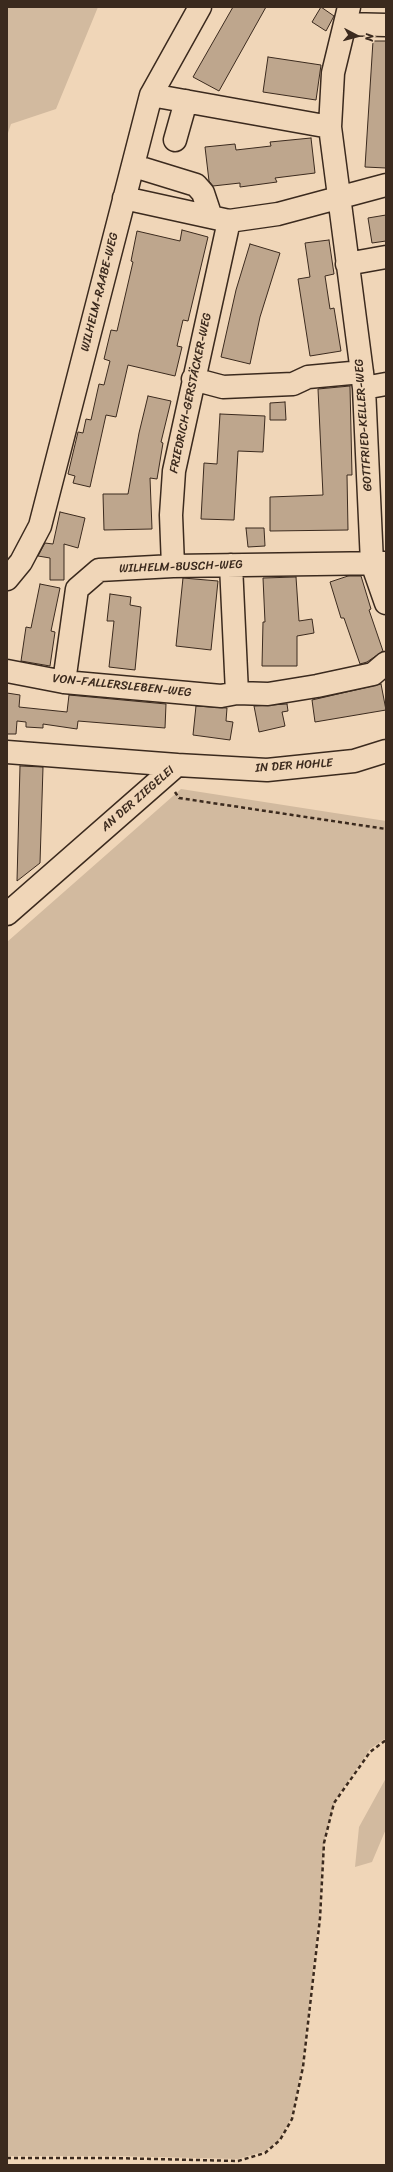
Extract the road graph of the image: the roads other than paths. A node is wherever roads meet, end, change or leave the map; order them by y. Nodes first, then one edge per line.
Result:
1 (200, 7) edge
2 (347, 16) edge
3 (386, 25) edge
4 (151, 95) junction
5 (186, 101) junction
6 (330, 127) junction
7 (175, 140) dead end
8 (144, 169) dead end
9 (386, 185) edge
10 (338, 197) junction
11 (124, 198) junction
12 (220, 219) junction
13 (386, 257) edge
14 (347, 264) junction
15 (193, 379) junction
16 (363, 380) junction
17 (386, 384) edge
18 (379, 563) edge
19 (231, 565) junction
20 (173, 566) junction
21 (7, 579) edge
22 (386, 604) edge
23 (386, 663) edge
24 (7, 671) edge
25 (64, 682) junction
26 (237, 693) junction
27 (386, 751) edge
28 (7, 752) edge
29 (171, 771) junction
30 (7, 914) edge

1 - 4 street, WILHELM-RAABE-WEG
2 - 3 street
2 - 6 street, GOTTFRIED-KELLER-WEG
4 - 5 street
4 - 11 street, WILHELM-RAABE-WEG
5 - 6 street
5 - 7 street
6 - 10 street, GOTTFRIED-KELLER-WEG
8 - 12 street
9 - 10 street
10 - 12 street
10 - 14 street, GOTTFRIED-KELLER-WEG
11 - 12 street
11 - 21 street, WILHELM-RAABE-WEG
12 - 15 street, FRIEDRICH-GERSTÄCKER-WEG
13 - 14 street
14 - 16 street, GOTTFRIED-KELLER-WEG
15 - 16 street
15 - 20 street, FRIEDRICH-GERSTÄCKER-WEG
16 - 17 street
16 - 18 street, GOTTFRIED-KELLER-WEG
18 - 19 street, WILHELM-BUSCH-WEG
18 - 22 street
19 - 20 street, WILHELM-BUSCH-WEG
19 - 26 street
20 - 25 street, WILHELM-BUSCH-WEG
23 - 26 street, VON-FALLERSLEBEN-WEG
24 - 25 street, VON-FALLERSLEBEN-WEG
25 - 26 street, VON-FALLERSLEBEN-WEG
27 - 29 street, IN DER HOHLE
28 - 29 street, AN DER ZIEGELEI
29 - 30 street, AN DER ZIEGELEI

